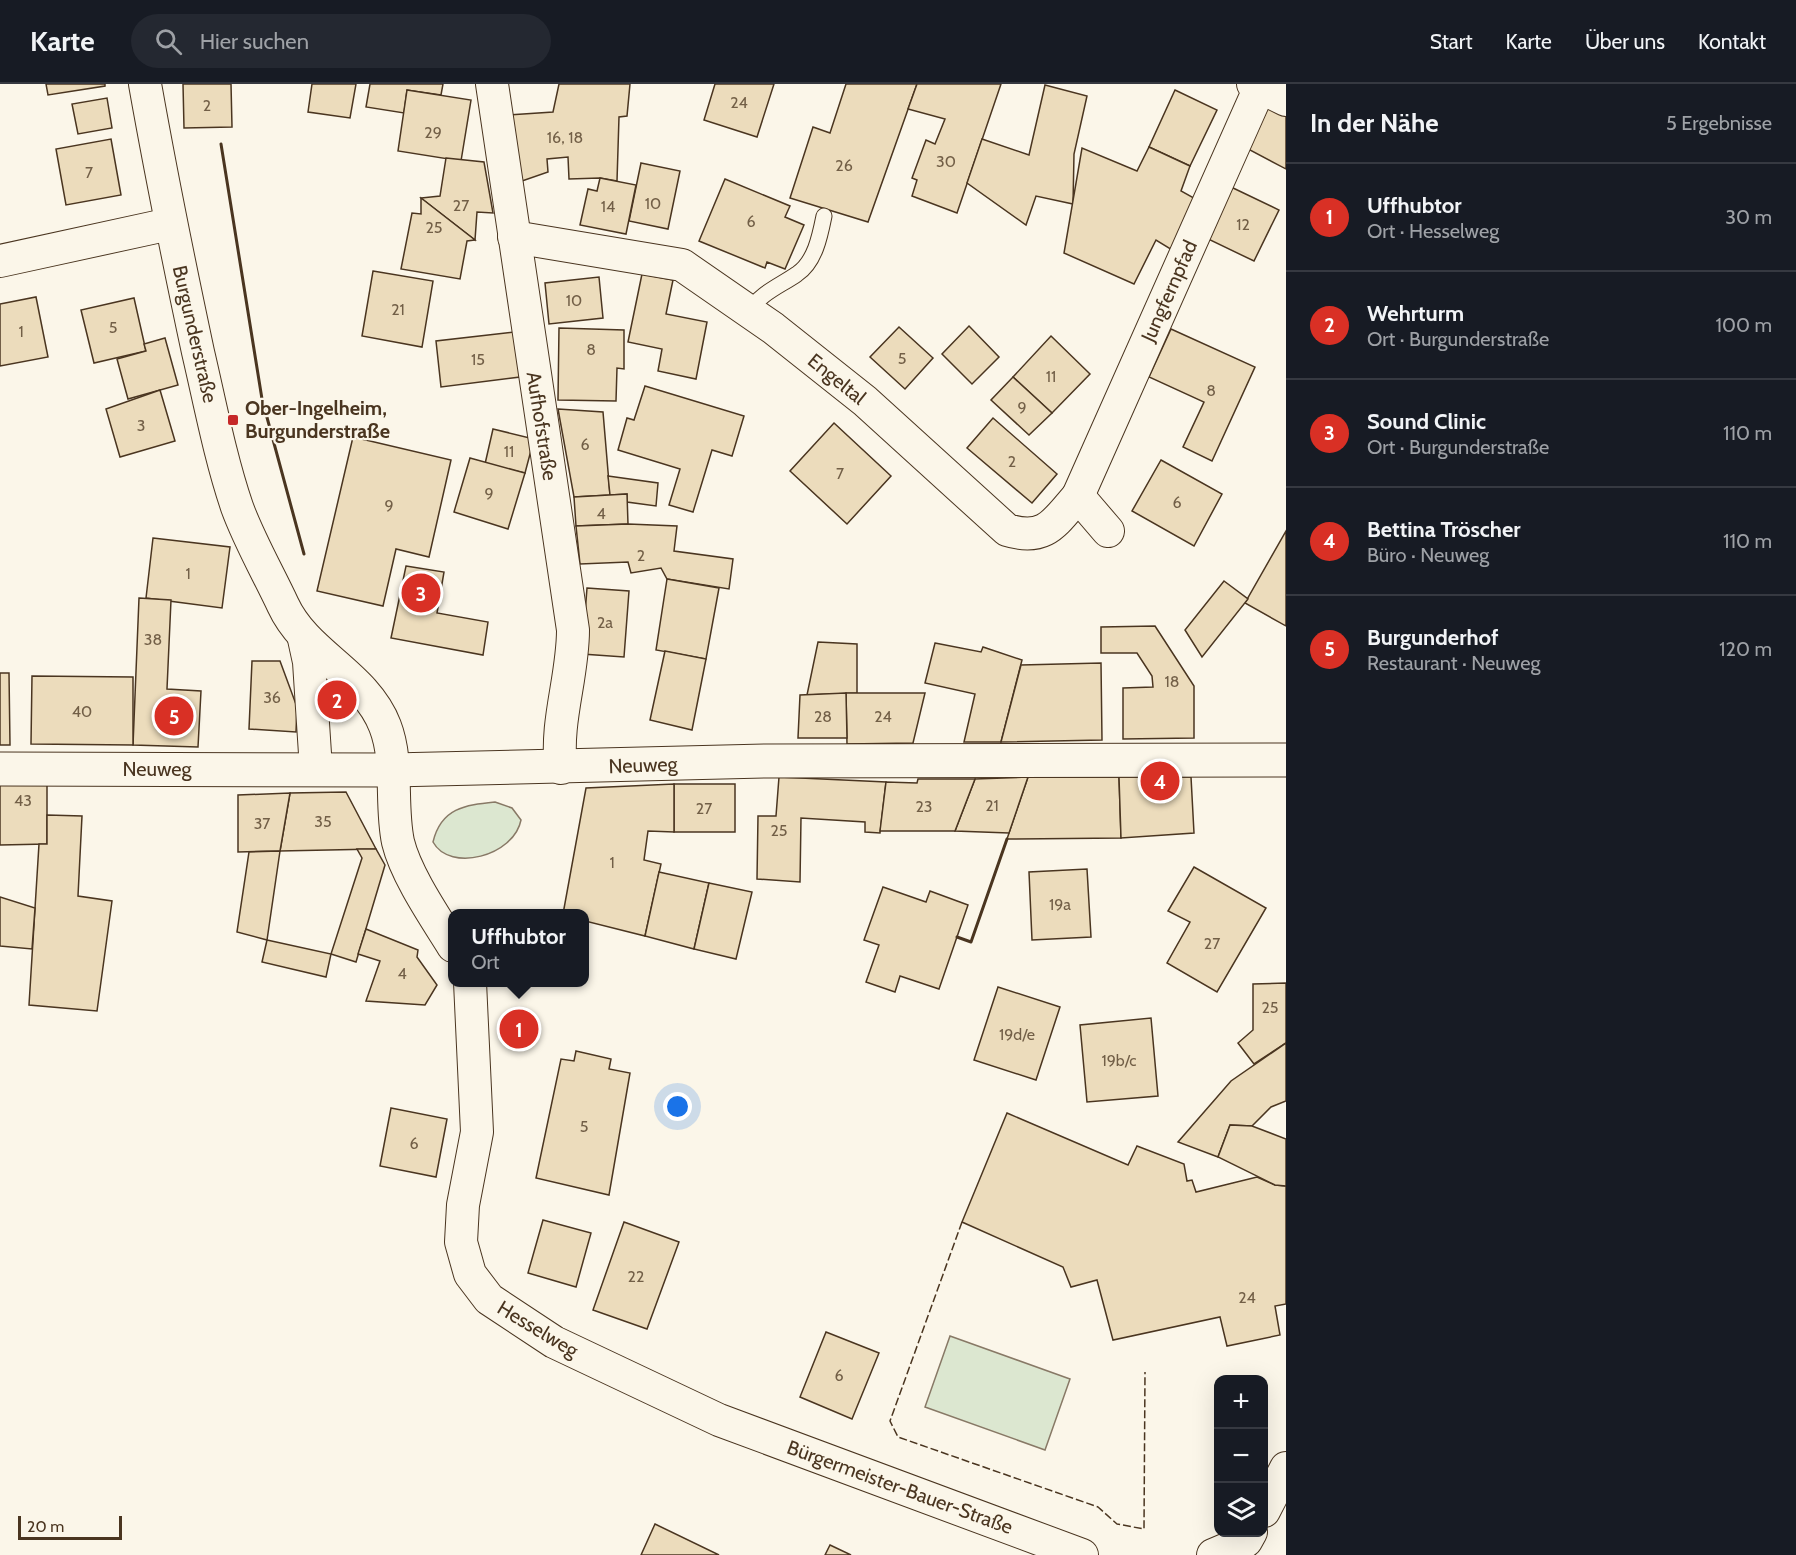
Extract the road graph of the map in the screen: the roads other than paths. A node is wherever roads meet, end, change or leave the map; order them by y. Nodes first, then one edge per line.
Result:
1 (145, 84) edge
2 (492, 84) edge
3 (1266, 90) edge
4 (824, 216) dead end
5 (170, 224) junction
6 (514, 237) junction
7 (0, 261) edge
8 (749, 312) junction
9 (1078, 496) junction
10 (1108, 531) dead end
11 (304, 639) junction
12 (1286, 760) edge
13 (561, 768) junction
14 (0, 769) edge
15 (316, 769) junction
16 (393, 770) junction
17 (448, 938) edge
18 (470, 987) edge
19 (719, 1420) joint
20 (1286, 1468) edge
21 (1268, 1502) edge
22 (1248, 1537) edge
23 (1082, 1555) edge
24 (1213, 1555) edge

1 - 5 street, Burgunderstraße
2 - 6 street, Aufhofstraße
3 - 9 street, Jungfernpfad
4 - 8 lane
5 - 7 street
5 - 11 street, Burgunderstraße
6 - 8 street, Engeltal
6 - 13 street, Aufhofstraße
8 - 9 street, Engeltal
9 - 10 street
11 - 15 street, Burgunderstraße
11 - 16 street, Burgunderstraße
12 - 13 street, Neuweg
13 - 16 street, Neuweg
14 - 15 street, Neuweg
15 - 16 street, Neuweg
16 - 17 street
18 - 19 street, Hesselweg
19 - 23 street, Bürgermeister-Bauer-Straße
20 - 21 street
22 - 24 street

